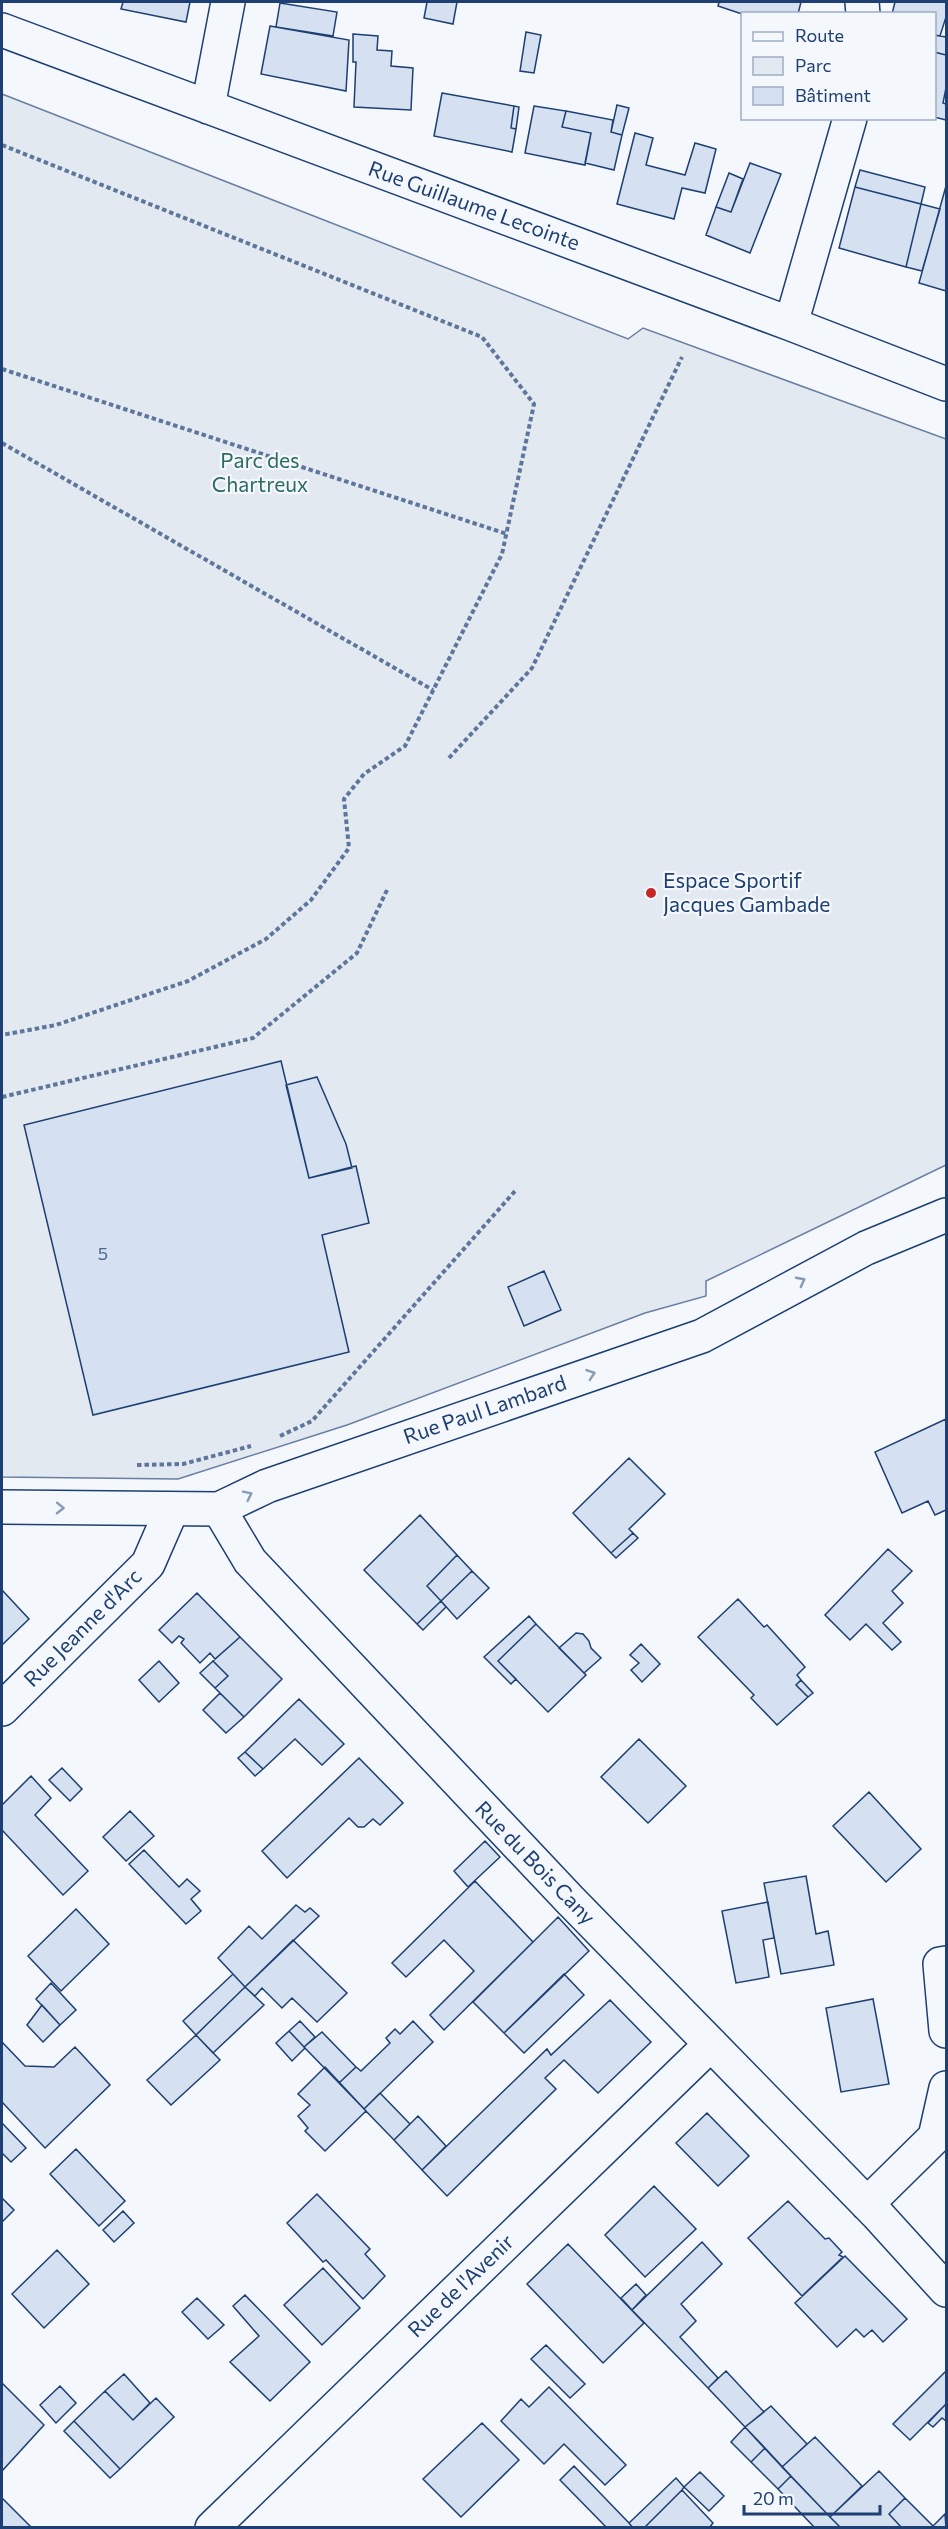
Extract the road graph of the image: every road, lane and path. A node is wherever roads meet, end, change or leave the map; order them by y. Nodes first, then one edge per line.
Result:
1 (228, 2) edge
2 (2, 30) edge
3 (208, 107) junction
4 (849, 120) edge
5 (2, 145) edge
6 (791, 324) junction
7 (682, 357) dead end
8 (2, 369) edge
9 (946, 384) edge
10 (2, 443) edge
11 (507, 534) junction
12 (433, 690) junction
13 (449, 758) dead end
14 (387, 890) dead end
15 (2, 1035) edge
16 (2, 1097) edge
17 (515, 1191) dead end
18 (946, 1215) edge
19 (274, 1438) dead end
20 (254, 1446) dead end
21 (135, 1465) dead end
22 (2, 1508) edge
23 (172, 1509) junction
24 (219, 1509) junction
25 (2, 1709) edge
26 (946, 1963) edge
27 (946, 2031) edge
28 (711, 2044) junction
29 (946, 2088) edge
30 (867, 2204) junction
31 (946, 2290) edge
32 (212, 2528) edge

1 - 3 street
2 - 3 street, Rue Guillaume Lecointe
3 - 6 street, Rue Guillaume Lecointe
4 - 6 street
5 - 11 path
6 - 9 street, Rue Guillaume Lecointe
7 - 13 path
8 - 11 path
10 - 12 path
11 - 12 path
12 - 15 path
14 - 16 path
17 - 19 path
24 -> 18 street, Rue Paul Lambard
20 - 21 path
22 -> 23 street, Rue Paul Lambard
23 - 24 street, Rue Paul Lambard
23 - 25 street, Rue Jeanne d'Arc
24 - 28 street, Rue du Bois Cany
26 - 27 street
28 - 30 street, Rue du Bois Cany
28 - 32 street, Rue de l'Avenir
29 - 30 street
30 - 31 street, Rue du Bois Cany

